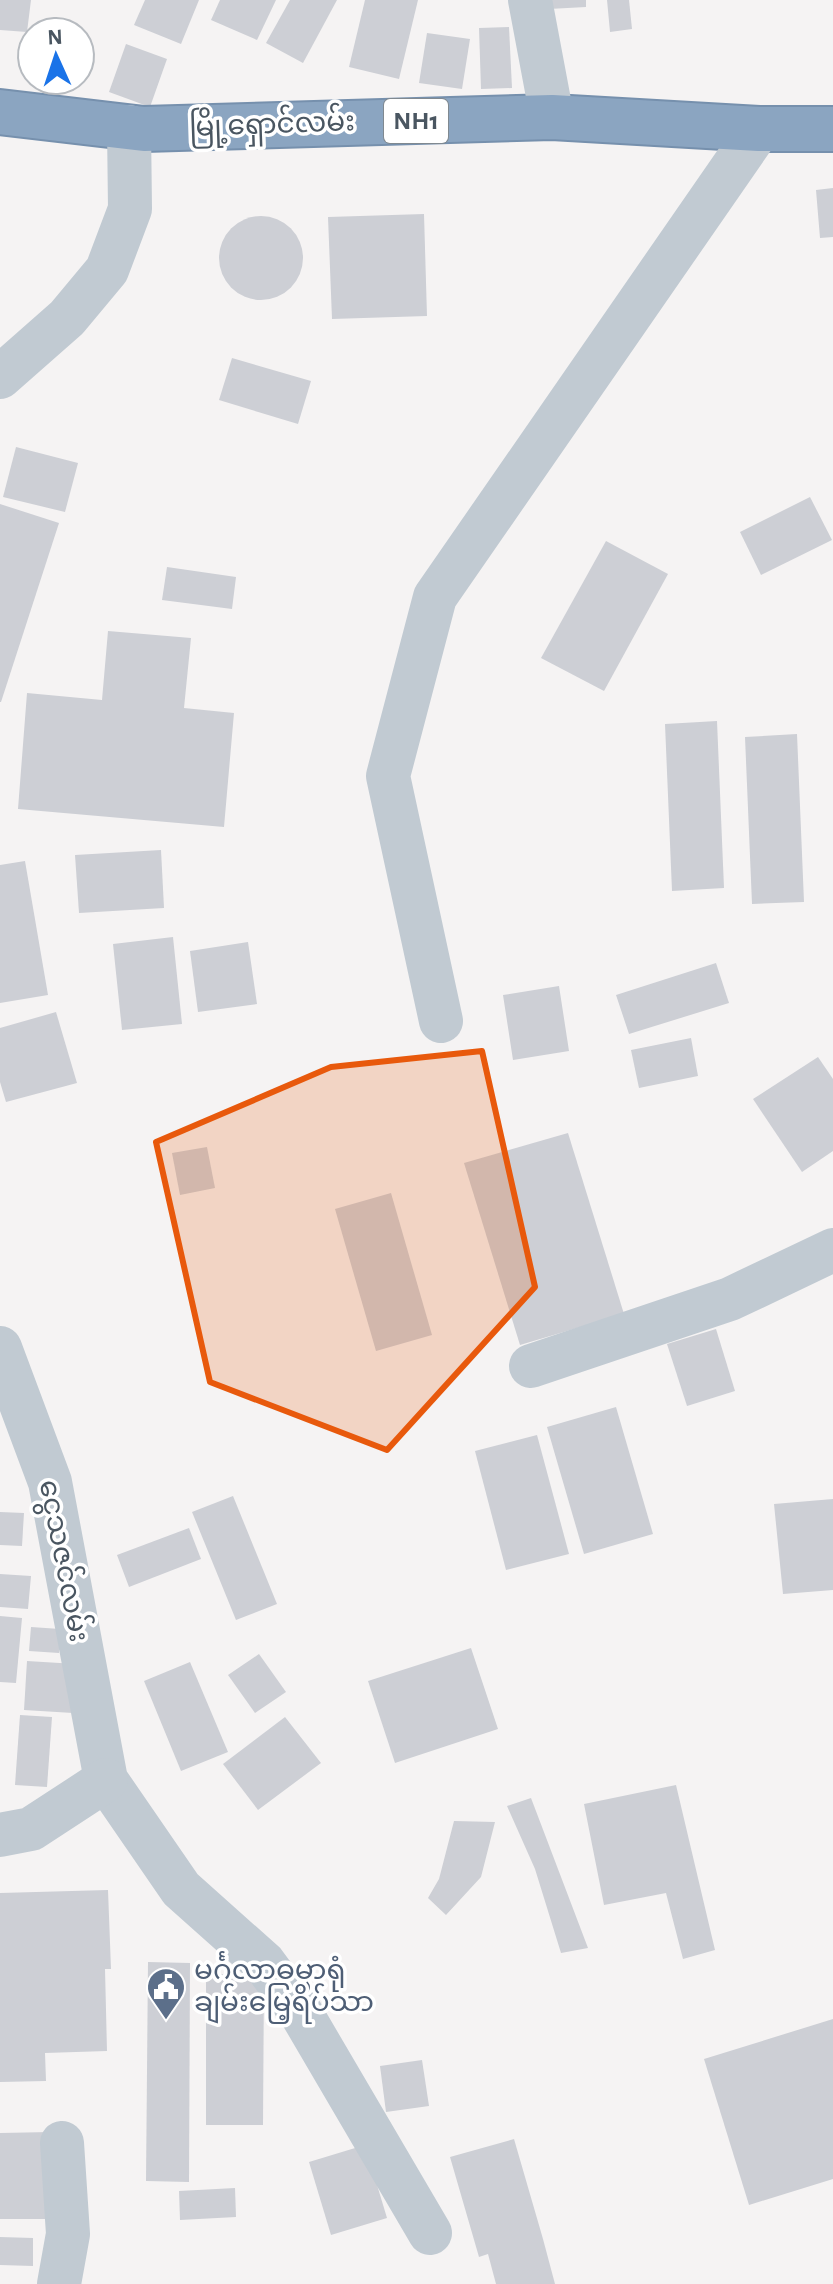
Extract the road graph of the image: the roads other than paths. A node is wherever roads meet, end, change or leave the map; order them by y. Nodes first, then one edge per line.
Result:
1 (530, 0) edge
2 (0, 112) edge
3 (552, 117) junction
4 (129, 127) junction
5 (759, 129) junction
6 (833, 129) edge
7 (0, 377) edge
8 (441, 1021) dead end
9 (833, 1250) edge
10 (0, 1348) edge
11 (531, 1366) dead end
12 (106, 1780) junction
13 (0, 1835) edge
14 (62, 2143) dead end
15 (430, 2233) dead end
16 (59, 2284) edge

1 - 3 street
2 - 4 highway, မြို့ရှောင်လမ်း / NH1
3 - 4 highway, မြို့ရှောင်လမ်း / NH1
3 - 5 highway, မြို့ရှောင်လမ်း / NH1
4 - 7 street
5 - 6 highway, မြို့ရှောင်လမ်း / NH1
5 - 8 street
9 - 11 street
10 - 12 street, ငွေသဇင်လမ်း
12 - 13 street
12 - 15 street
14 - 16 street

